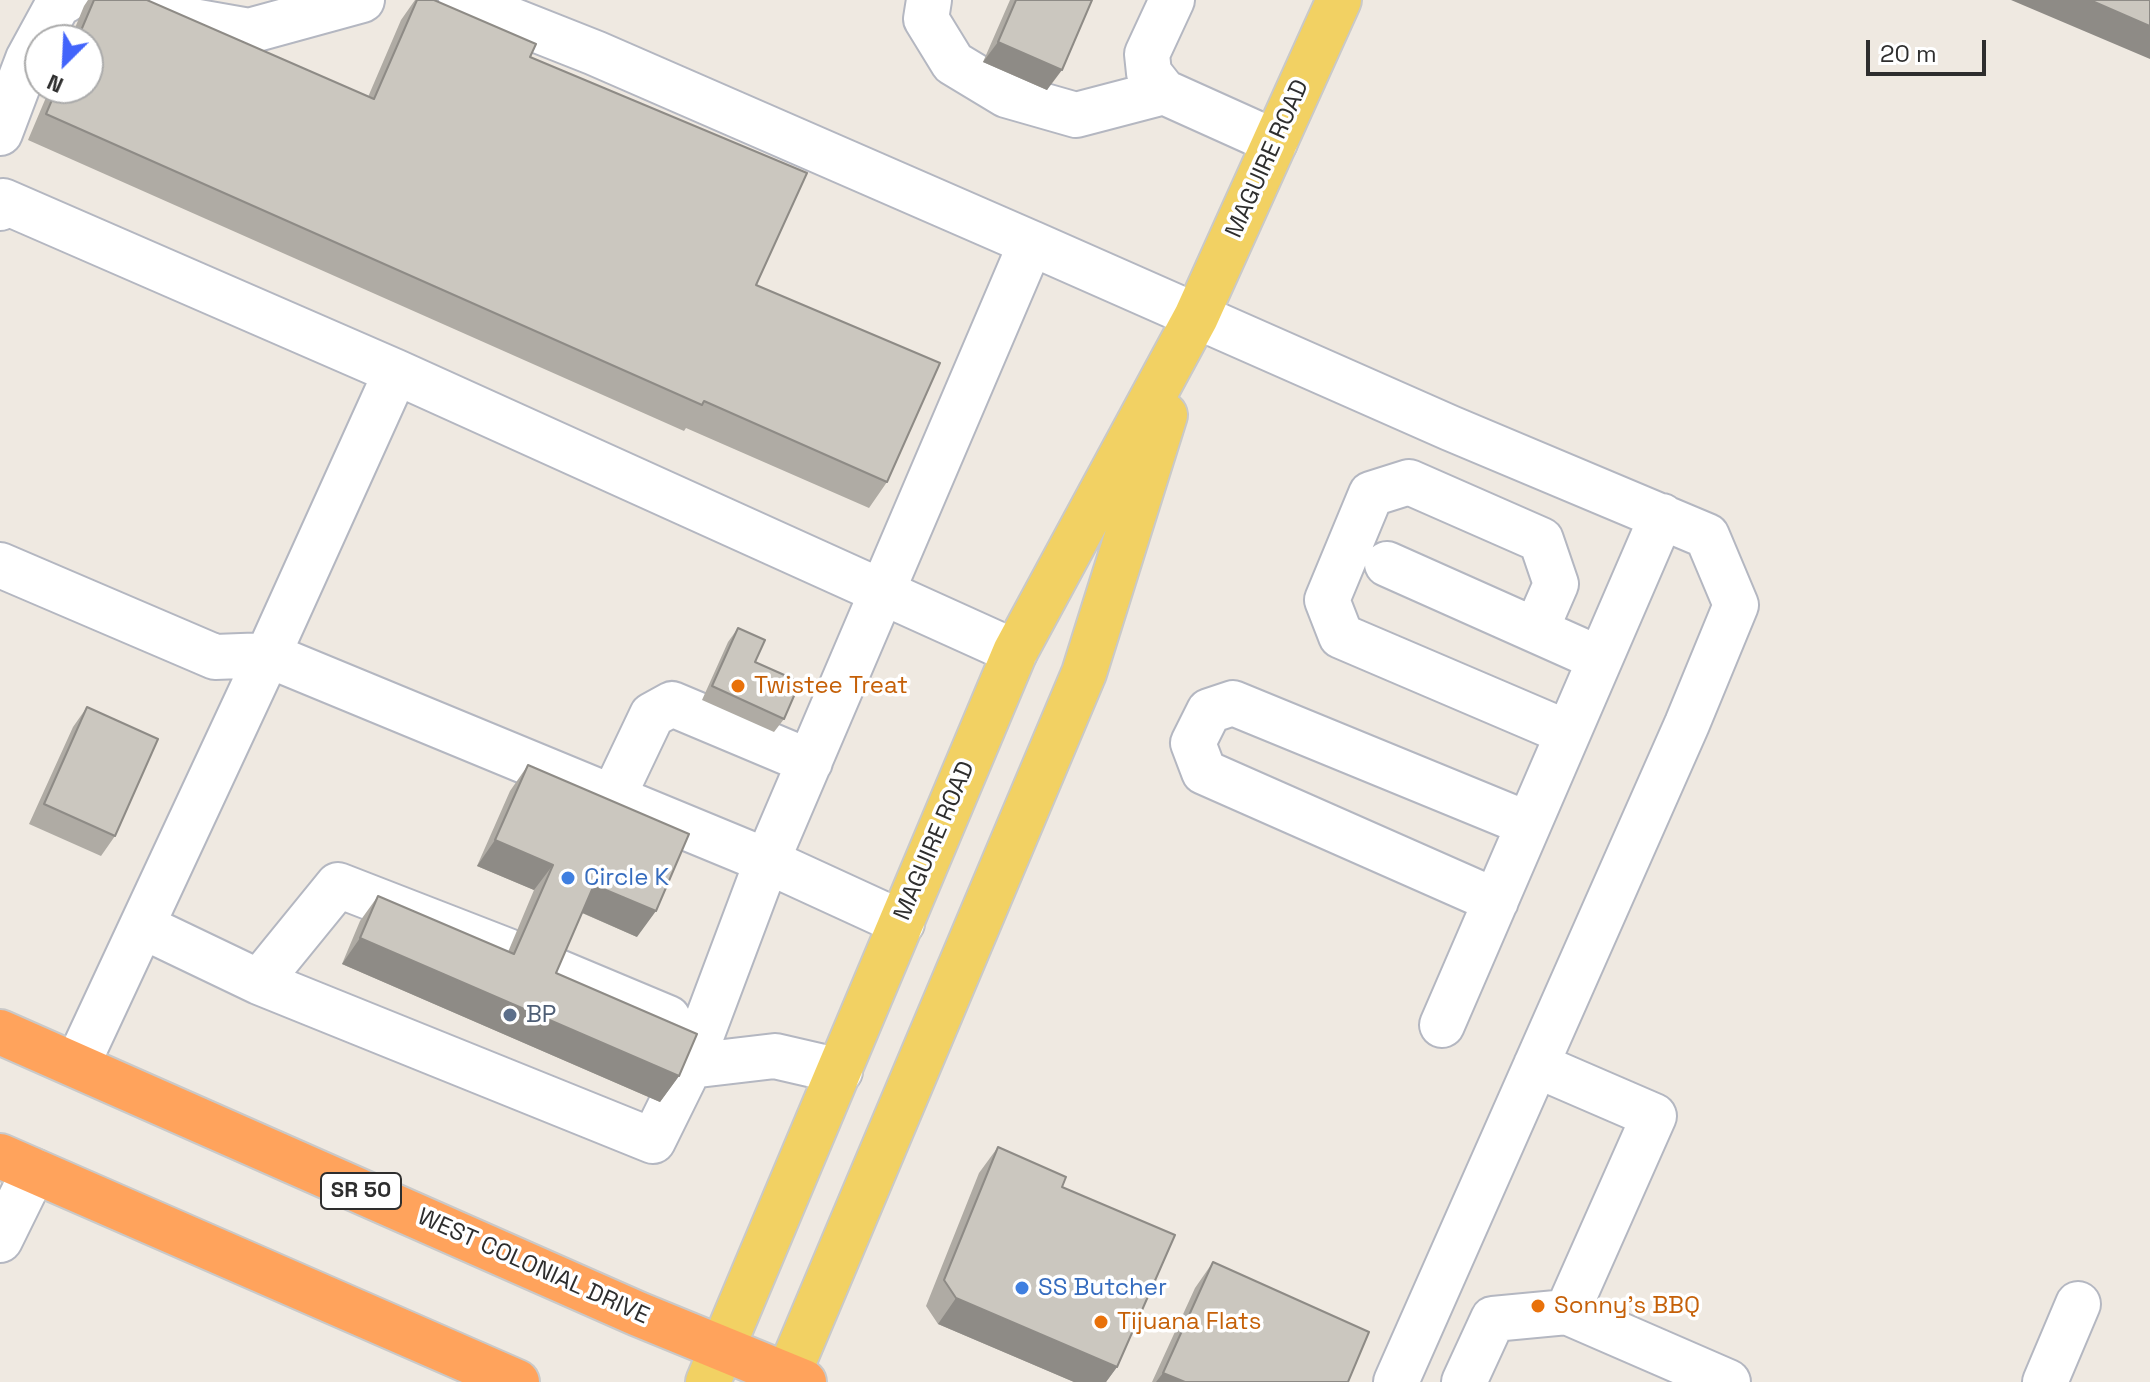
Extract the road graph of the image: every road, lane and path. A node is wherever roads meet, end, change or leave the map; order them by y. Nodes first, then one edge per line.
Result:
1 (66, 0) edge
2 (130, 0) edge
3 (362, 0) edge
4 (461, 0) edge
5 (929, 0) edge
6 (1172, 0) edge
7 (1339, 0) edge
8 (1164, 92) junction
9 (0, 133) edge
10 (1275, 142) junction
11 (1, 196) edge
12 (1031, 243) junction
13 (1196, 317) junction
14 (396, 372) junction
15 (1662, 516) junction
16 (1387, 564) dead end
17 (0, 565) edge
18 (883, 593) junction
19 (1536, 630) junction
20 (1015, 652) junction
21 (268, 655) junction
22 (1600, 659) junction
23 (1568, 733) junction
24 (810, 762) junction
25 (613, 797) junction
26 (1528, 824) junction
27 (767, 861) junction
28 (1496, 901) junction
29 (902, 923) junction
30 (142, 926) junction
31 (508, 951) edge
32 (551, 969) edge
33 (259, 982) junction
34 (1442, 1025) dead end
35 (0, 1032) edge
36 (77, 1065) junction
37 (1536, 1065) junction
38 (690, 1066) junction
39 (840, 1071) junction
40 (17, 1164) edge
41 (0, 1240) edge
42 (2078, 1304) dead end
43 (1567, 1312) junction
44 (716, 1366) edge
45 (1710, 1378) edge
46 (792, 1380) edge
47 (517, 1382) edge
48 (1396, 1382) edge
49 (1464, 1382) edge
50 (2045, 1382) edge

1 - 9 lane
2 - 3 lane
4 - 12 lane
5 - 8 lane
6 - 8 lane
7 - 10 main road, MAGUIRE ROAD
8 - 10 lane
10 - 13 main road, MAGUIRE ROAD
11 - 14 lane
12 - 13 lane
12 - 18 lane
13 - 15 lane
13 - 20 main road, MAGUIRE ROAD
13 - 46 main road, MAGUIRE ROAD
14 - 18 lane
14 - 21 lane
15 - 22 lane
15 - 37 lane
16 - 19 lane
17 - 21 lane
18 - 20 lane
18 - 24 lane
19 - 22 lane
19 - 23 lane
20 - 29 main road, MAGUIRE ROAD
21 - 25 lane
21 - 30 lane
22 - 23 lane
23 - 26 lane
24 - 25 lane
24 - 27 lane
25 - 27 lane
26 - 28 lane
26 - 28 lane
27 - 29 lane
27 - 38 lane
28 - 34 lane
29 - 39 main road, MAGUIRE ROAD
30 - 33 lane
30 - 36 lane
31 - 33 lane
32 - 38 lane
33 - 38 lane
35 - 36 highway, WEST COLONIAL DRIVE / SR 50
36 - 44 highway, WEST COLONIAL DRIVE / SR 50
37 - 43 lane
37 - 48 lane
38 - 39 lane
39 - 44 main road, MAGUIRE ROAD
40 - 41 lane
40 - 47 highway
42 - 50 lane
43 - 45 lane
43 - 49 lane
44 - 46 highway, WEST COLONIAL DRIVE / SR 50

